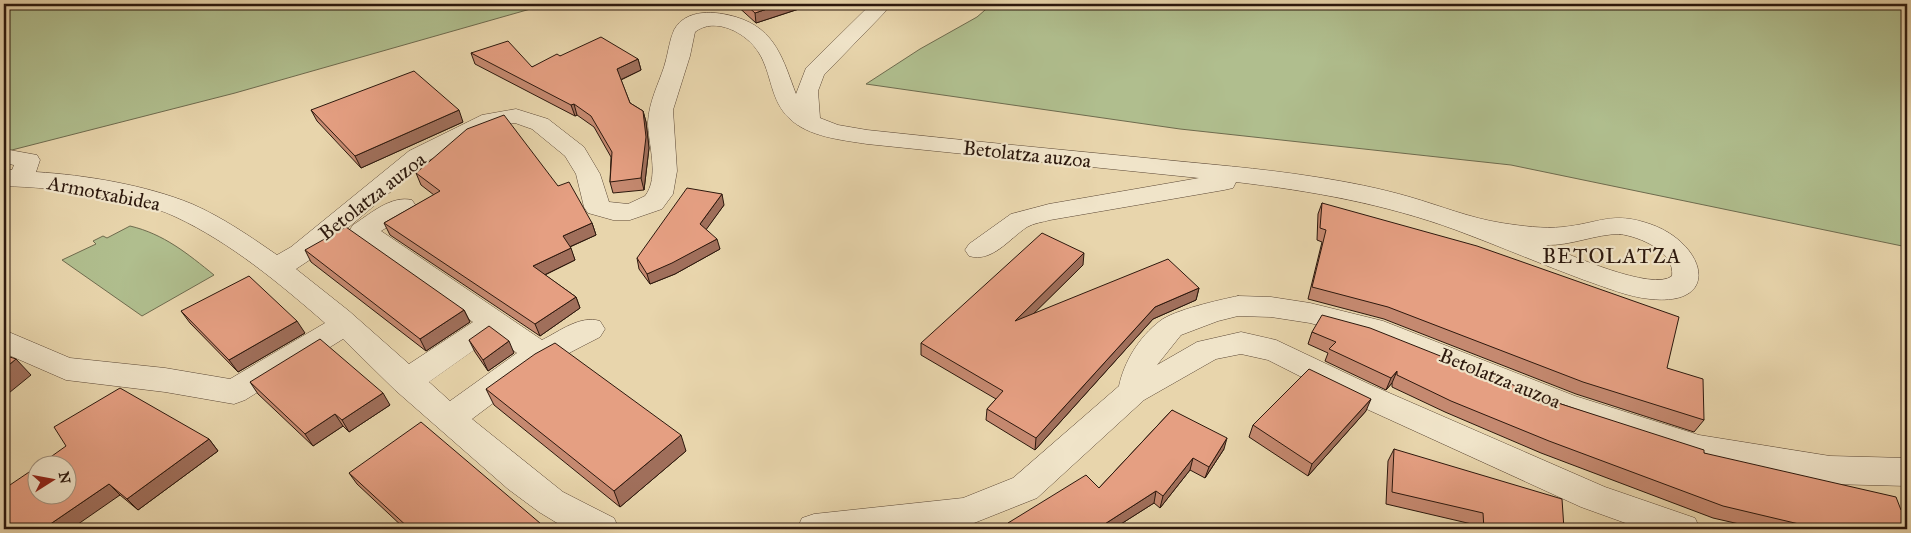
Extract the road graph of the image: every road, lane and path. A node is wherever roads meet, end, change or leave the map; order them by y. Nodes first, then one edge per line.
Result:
1 (876, 9) dead end
2 (808, 120) junction
3 (4, 156) edge
4 (1250, 176) junction
5 (12, 178) edge
6 (403, 206) dead end
7 (1474, 227) junction
8 (979, 250) dead end
9 (278, 267) junction
10 (494, 322) junction
11 (344, 325) junction
12 (590, 330) dead end
13 (4, 341) edge
14 (541, 354) junction
15 (406, 382) junction
16 (1133, 392) junction
17 (449, 419) junction
18 (1907, 472) edge
19 (602, 529) edge
20 (814, 529) edge
21 (1683, 529) edge

1 - 2 street
2 - 4 street, Betolatza auzoa
2 - 9 street, Betolatza auzoa
3 - 5 street
4 - 7 street, Betolatza auzoa
4 - 8 street, Betolatza auzoa
5 - 9 street, Armotxabidea
6 - 10 street, Betolatza auzoa
7 - 7 street
9 - 11 street
10 - 14 street, Betolatza auzoa
10 - 15 street
11 - 13 street
11 - 15 street
12 - 14 street
14 - 17 street
15 - 17 street
16 - 18 street, Betolatza auzoa
16 - 20 street
16 - 21 street
17 - 19 street

